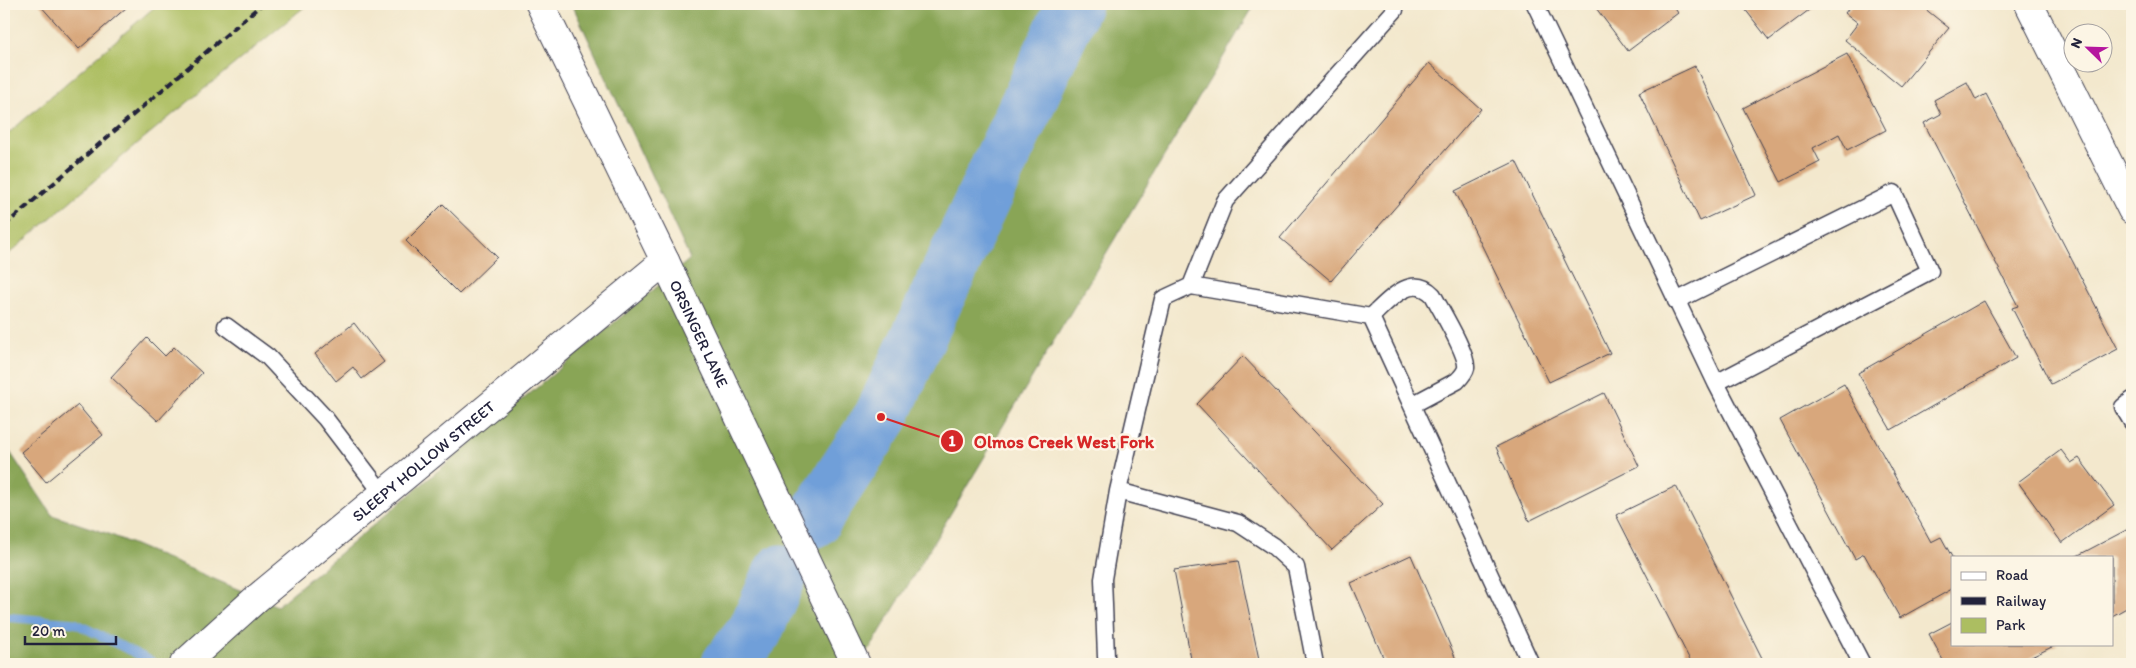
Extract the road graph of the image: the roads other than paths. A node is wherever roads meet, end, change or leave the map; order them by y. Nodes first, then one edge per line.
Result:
1 (540, 4) edge
2 (1535, 4) edge
3 (2029, 4) edge
4 (1395, 10) dead end
5 (2132, 210) edge
6 (665, 261) junction
7 (1191, 286) junction
8 (1676, 301) junction
9 (1370, 317) junction
10 (226, 326) dead end
11 (1716, 383) junction
12 (2132, 400) edge
13 (1412, 406) junction
14 (2132, 422) edge
15 (1118, 491) junction
16 (383, 494) junction
17 (1106, 657) dead end
18 (184, 664) edge
19 (856, 664) edge
20 (1315, 664) edge
21 (1531, 664) edge
22 (1862, 664) edge

1 - 6 street, ORSINGER LANE
2 - 8 lane
3 - 5 street
4 - 7 lane
6 - 16 street, SLEEPY HOLLOW STREET
6 - 19 street, ORSINGER LANE
7 - 9 lane
7 - 15 lane
8 - 11 lane
8 - 11 lane
9 - 13 lane
9 - 13 lane
10 - 16 lane
11 - 22 lane
12 - 14 lane
13 - 21 lane
15 - 17 lane
15 - 20 lane
16 - 18 street, SLEEPY HOLLOW STREET

